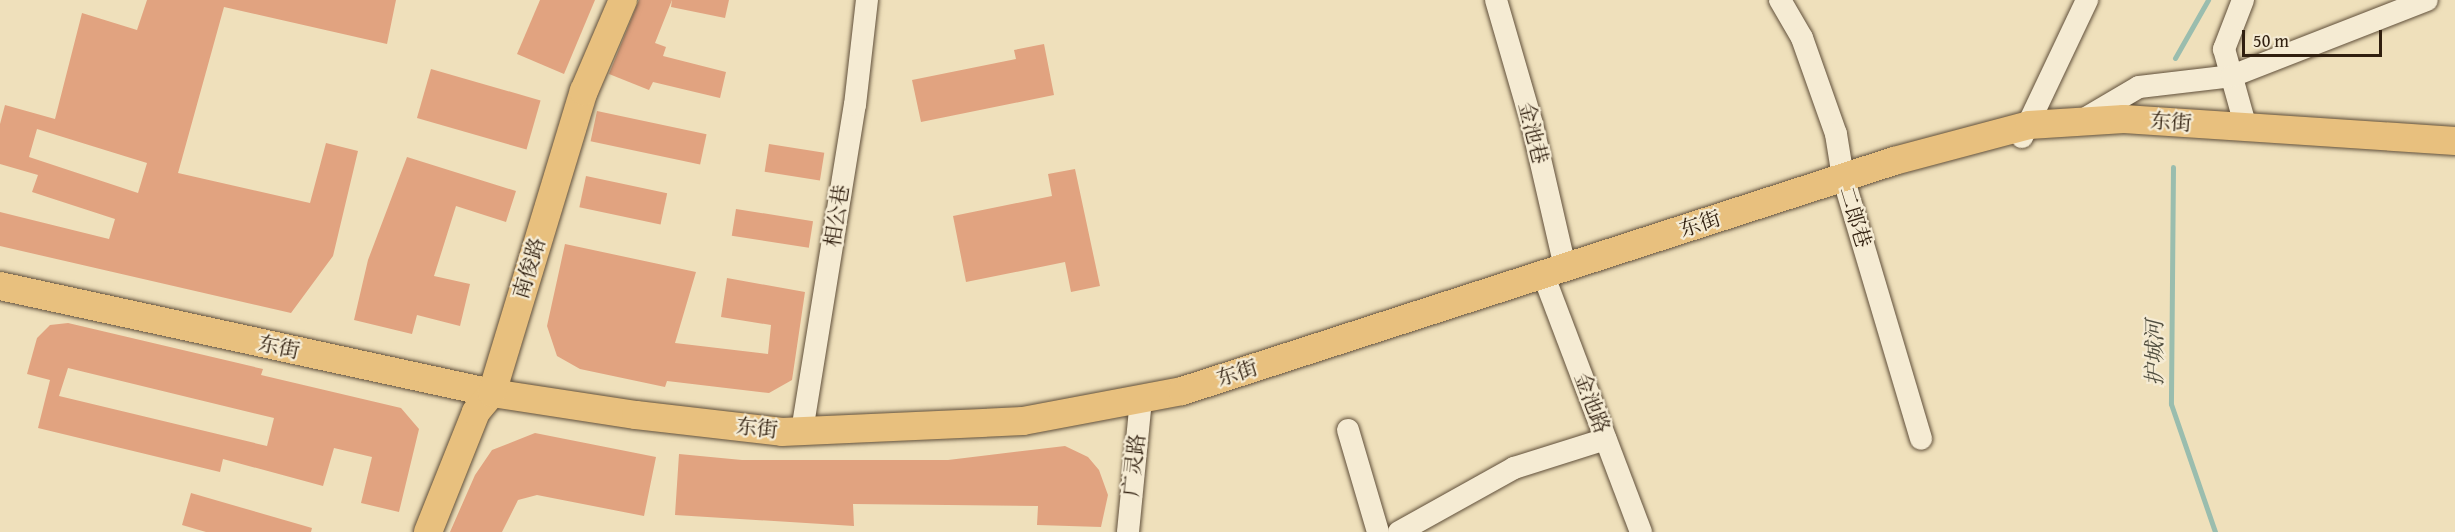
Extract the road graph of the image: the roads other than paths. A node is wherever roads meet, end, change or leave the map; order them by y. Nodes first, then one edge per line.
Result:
1 (622, 0) edge
2 (867, 0) edge
3 (1496, 0) edge
4 (1780, 0) edge
5 (2087, 0) edge
6 (2243, 0) edge
7 (2427, 0) edge
8 (2232, 76) junction
9 (2080, 122) junction
10 (2246, 128) junction
11 (2024, 134) junction
12 (2455, 141) edge
13 (2455, 155) edge
14 (1846, 186) junction
15 (1553, 278) junction
16 (0, 286) edge
17 (489, 396) junction
18 (1140, 406) junction
19 (1348, 430) dead end
20 (802, 431) junction
21 (1606, 439) junction
22 (1921, 439) dead end
23 (428, 532) edge
24 (1128, 532) edge
25 (1378, 532) edge
26 (1399, 532) edge
27 (1641, 532) edge

1 - 17 main road, 南俊路
2 - 20 street, 相公巷
3 - 15 street, 金池巷
4 - 14 street, 二郎巷
5 - 11 street
6 - 8 street
7 - 8 street
8 - 9 street
8 - 10 street
9 - 10 main road, 东街
9 - 11 main road, 东街
10 - 12 main road, 东街
11 - 13 main road, 东街
11 - 14 main road, 东街
14 - 15 main road, 东街
14 - 22 street, 二郎巷
15 - 18 main road, 东街
15 - 21 street, 金池路
16 - 17 main road, 东街
17 - 18 main road, 东街
17 - 20 main road, 东街
17 - 23 main road, 南俊路
18 - 20 main road, 东街
18 - 24 street, 广灵路
19 - 25 street
21 - 26 street
21 - 27 street, 金池路

